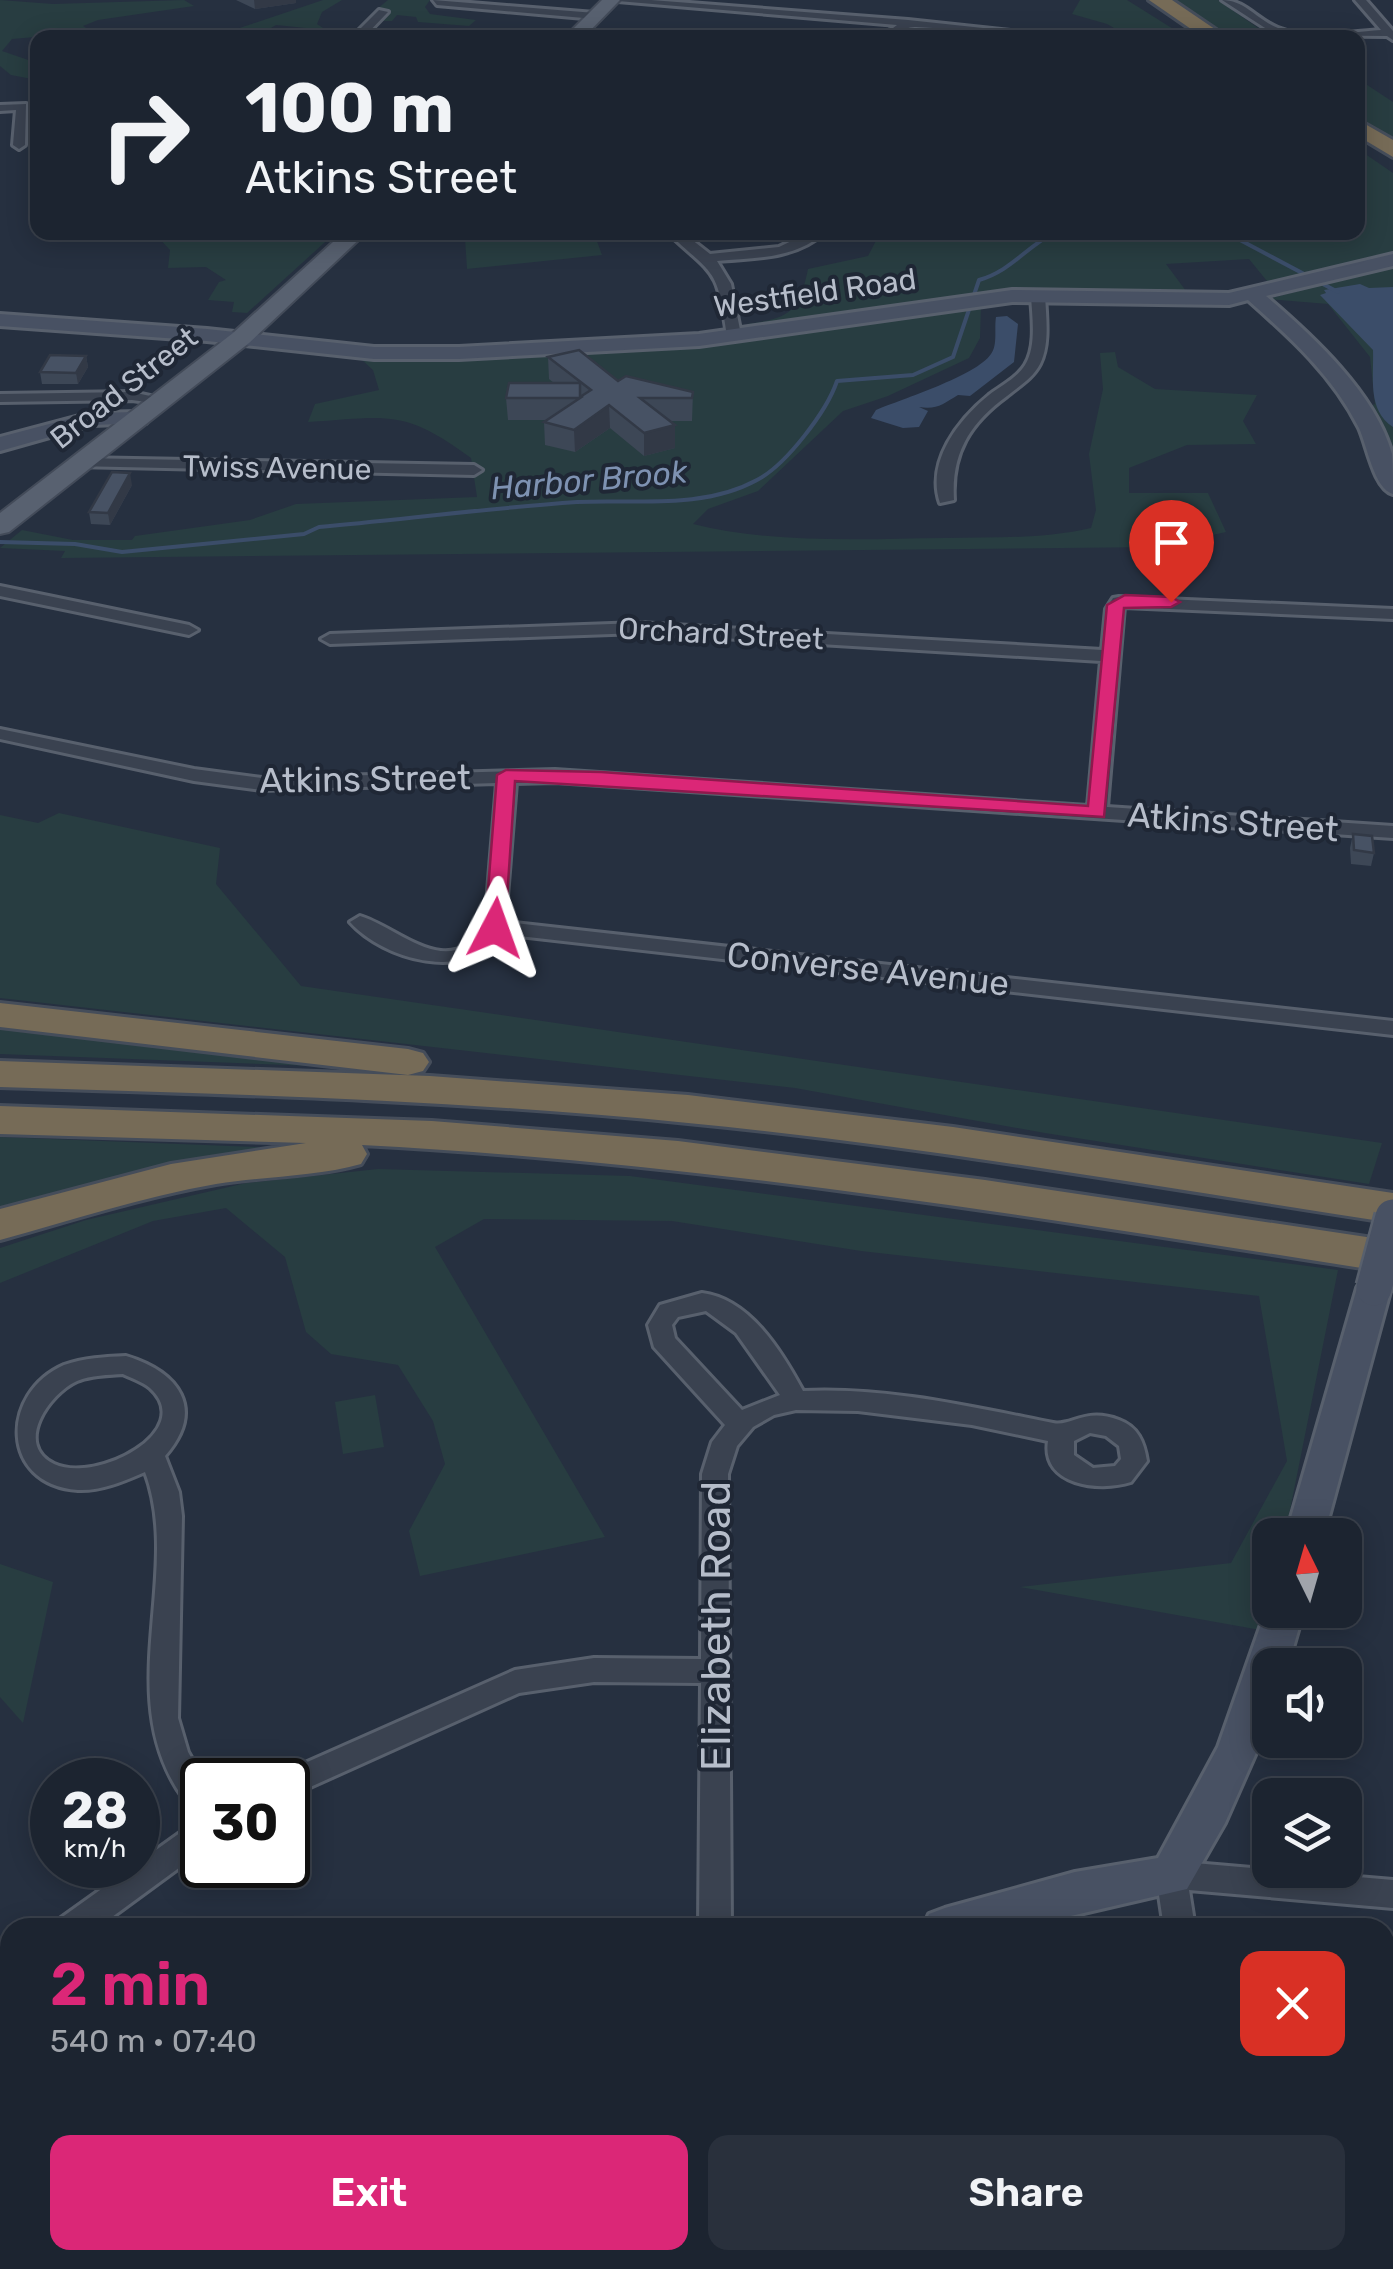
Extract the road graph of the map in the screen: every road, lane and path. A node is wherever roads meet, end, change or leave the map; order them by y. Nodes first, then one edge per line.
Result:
1 (611, 0) edge
2 (1138, 0) edge
3 (1159, 0) edge
4 (1228, 0) edge
5 (1360, 0) edge
6 (437, 2) edge
7 (384, 12) dead end
8 (595, 16) junction
9 (908, 23) junction
10 (364, 30) edge
11 (580, 30) edge
12 (897, 30) edge
13 (984, 30) edge
14 (1185, 30) edge
15 (1206, 30) edge
16 (1273, 30) edge
17 (1390, 35) edge
18 (1365, 36) edge
19 (0, 108) edge
20 (1365, 132) edge
21 (1365, 144) edge
22 (19, 145) dead end
23 (1393, 150) edge
24 (1393, 162) edge
25 (347, 240) edge
26 (683, 240) edge
27 (809, 240) edge
28 (707, 258) junction
29 (1393, 260) edge
30 (1038, 295) junction
31 (1253, 295) junction
32 (0, 320) edge
33 (734, 336) junction
34 (241, 338) junction
35 (0, 398) edge
36 (161, 400) junction
37 (138, 418) junction
38 (0, 444) edge
39 (80, 463) junction
40 (474, 470) dead end
41 (1393, 487) edge
42 (946, 500) dead end
43 (0, 526) edge
44 (0, 591) edge
45 (1393, 614) edge
46 (189, 630) dead end
47 (330, 640) dead end
48 (1111, 656) junction
49 (0, 734) edge
50 (506, 775) junction
51 (1097, 813) junction
52 (1393, 832) edge
53 (360, 922) dead end
54 (495, 928) junction
55 (0, 1014) edge
56 (1393, 1028) edge
57 (0, 1074) edge
58 (714, 1111) junction
59 (0, 1120) edge
60 (621, 1150) junction
61 (1393, 1208) edge
62 (1393, 1217) edge
63 (0, 1225) edge
64 (1383, 1272) edge
65 (795, 1400) junction
66 (740, 1424) junction
67 (1062, 1436) dead end
68 (152, 1455) junction
69 (1310, 1518) edge
70 (1279, 1628) edge
71 (716, 1671) junction
72 (180, 1770) edge
73 (310, 1774) edge
74 (180, 1850) edge
75 (1171, 1876) junction
76 (1393, 1894) edge
77 (86, 1918) edge
78 (715, 1918) edge
79 (982, 1918) edge
80 (1178, 1918) edge

1 - 8 main road
1 - 9 street
2 - 14 highway
3 - 15 highway
4 - 16 street
5 - 17 street
6 - 8 street
7 - 10 street
8 - 11 main road
9 - 12 street
9 - 13 street
17 - 18 street
19 - 22 street
20 - 23 highway
21 - 24 highway
25 - 34 main road, Broad Street
26 - 28 street
27 - 28 street
28 - 33 street
29 - 31 street, Westfield Road
30 - 31 street, Westfield Road
30 - 33 street, Westfield Road
30 - 42 street
31 - 41 street
32 - 34 street, Westfield Road
33 - 34 street, Westfield Road
34 - 36 main road, Broad Street
35 - 36 street
36 - 37 main road, Broad Street
37 - 38 street
37 - 39 main road, Broad Street
39 - 40 street, Twiss Avenue
39 - 43 main road, Broad Street
44 - 46 street
45 - 48 street
47 - 48 street, Orchard Street
48 - 51 street
49 - 50 street, Atkins Street
50 - 51 street, Atkins Street
50 - 54 street
51 - 52 street, Atkins Street
53 - 54 street
54 - 56 street, Converse Avenue
55 - 58 highway
57 - 58 highway
58 - 61 highway
59 - 60 highway
60 - 63 highway
60 - 64 highway
62 - 64 street, bridge
64 - 69 street
65 - 66 street
65 - 66 street
65 - 67 street
66 - 71 street, Elizabeth Road
68 - 68 street
68 - 72 street
70 - 75 street
71 - 73 street
71 - 78 street, Elizabeth Road
74 - 77 street
75 - 76 street
75 - 79 street
75 - 80 street

